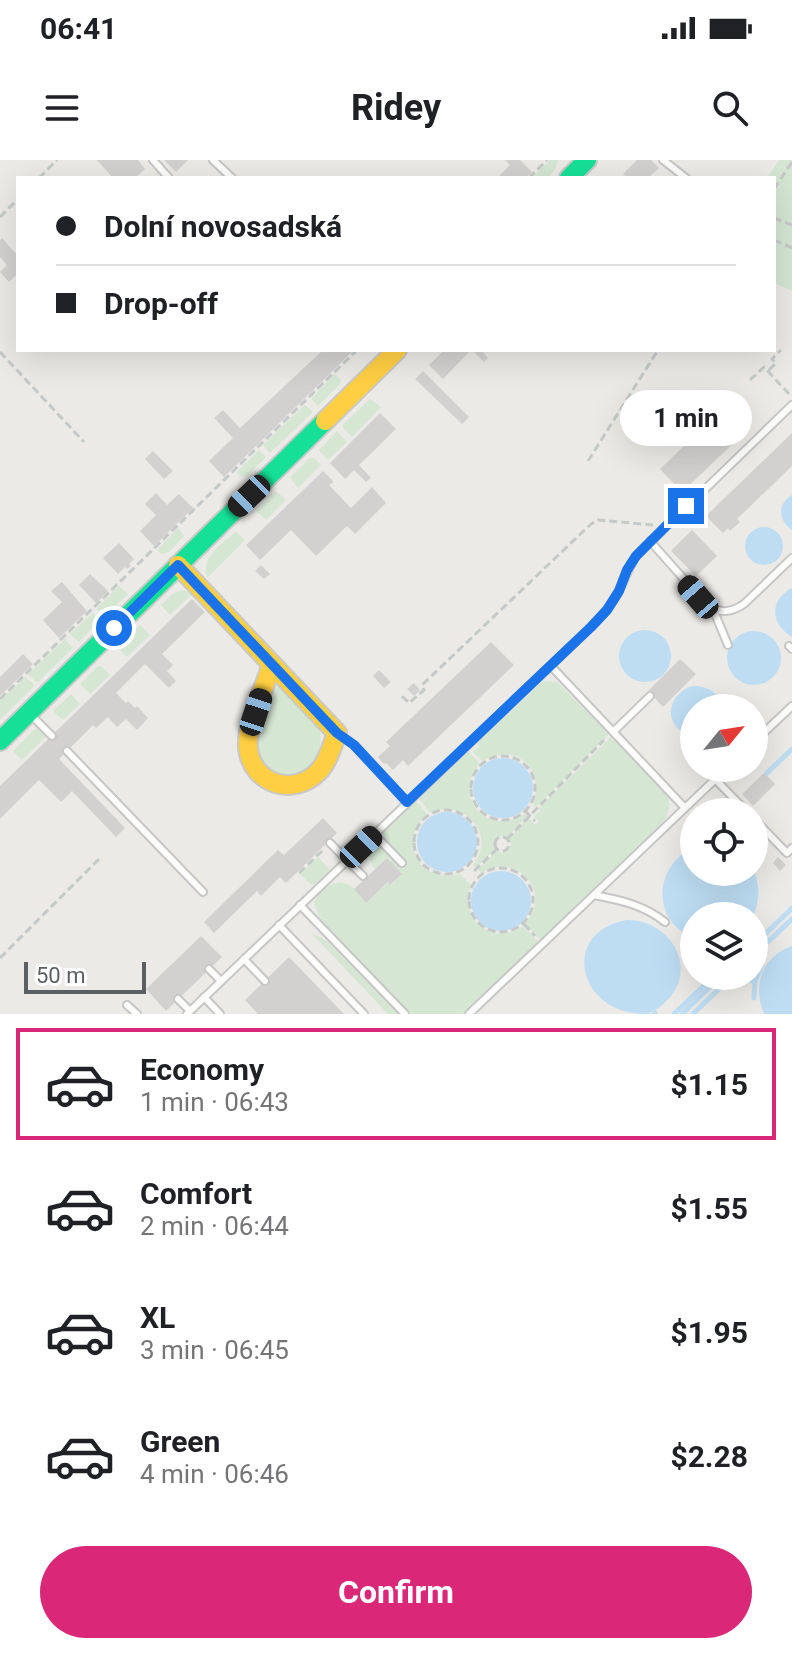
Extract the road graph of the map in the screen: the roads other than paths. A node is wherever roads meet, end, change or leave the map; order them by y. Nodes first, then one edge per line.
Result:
1 (153, 160) edge
2 (213, 160) edge
3 (587, 160) edge
4 (663, 160) edge
5 (167, 176) edge
6 (230, 176) edge
7 (571, 176) edge
8 (683, 176) edge
9 (395, 352) edge
10 (792, 405) edge
11 (650, 541) junction
12 (792, 558) edge
13 (178, 565) junction
14 (713, 609) junction
15 (728, 645) dead end
16 (272, 664) junction
17 (551, 666) junction
18 (650, 696) dead end
19 (792, 706) edge
20 (28, 713) junction
21 (768, 729) edge
22 (613, 732) junction
23 (337, 733) junction
24 (52, 736) dead end
25 (0, 741) edge
26 (67, 751) dead end
27 (712, 782) edge
28 (718, 782) edge
29 (695, 798) edge
30 (733, 798) edge
31 (407, 802) junction
32 (680, 803) edge
33 (680, 813) edge
34 (768, 833) edge
35 (374, 834) junction
36 (330, 843) road end
37 (792, 848) edge
38 (347, 860) junction
39 (402, 863) dead end
40 (363, 876) dead end
41 (203, 892) dead end
42 (594, 895) junction
43 (300, 905) junction
44 (665, 922) dead end
45 (279, 925) junction
46 (244, 959) junction
47 (209, 969) dead end
48 (221, 981) junction
49 (265, 981) dead end
50 (204, 997) junction
51 (178, 999) dead end
52 (127, 1005) dead end
53 (188, 1013) edge
54 (137, 1014) edge
55 (220, 1014) edge
56 (364, 1014) edge
57 (405, 1014) edge
58 (469, 1014) edge

1 - 5 lane
2 - 6 lane
3 - 7 main road
4 - 8 lane
9 - 13 main road
10 - 11 lane
11 - 14 lane
11 - 17 lane
12 - 14 lane
13 - 16 main road
13 - 20 main road
14 - 15 lane
16 - 23 main road
16 - 23 main road
17 - 22 lane
17 - 31 lane
18 - 22 lane
19 - 21 lane
20 - 24 lane
20 - 25 main road
22 - 32 lane
23 - 31 lane
26 - 41 lane
27 - 29 lane
28 - 30 lane
31 - 35 lane
33 - 42 lane
34 - 37 lane
35 - 38 lane
35 - 39 lane
36 - 38 lane
38 - 40 lane
38 - 43 lane
42 - 44 lane
42 - 58 lane
43 - 45 lane
43 - 57 lane
45 - 46 lane
45 - 56 lane
46 - 48 lane
46 - 49 lane
47 - 48 lane
48 - 50 lane
50 - 53 lane
50 - 55 lane
51 - 53 lane
52 - 54 lane

